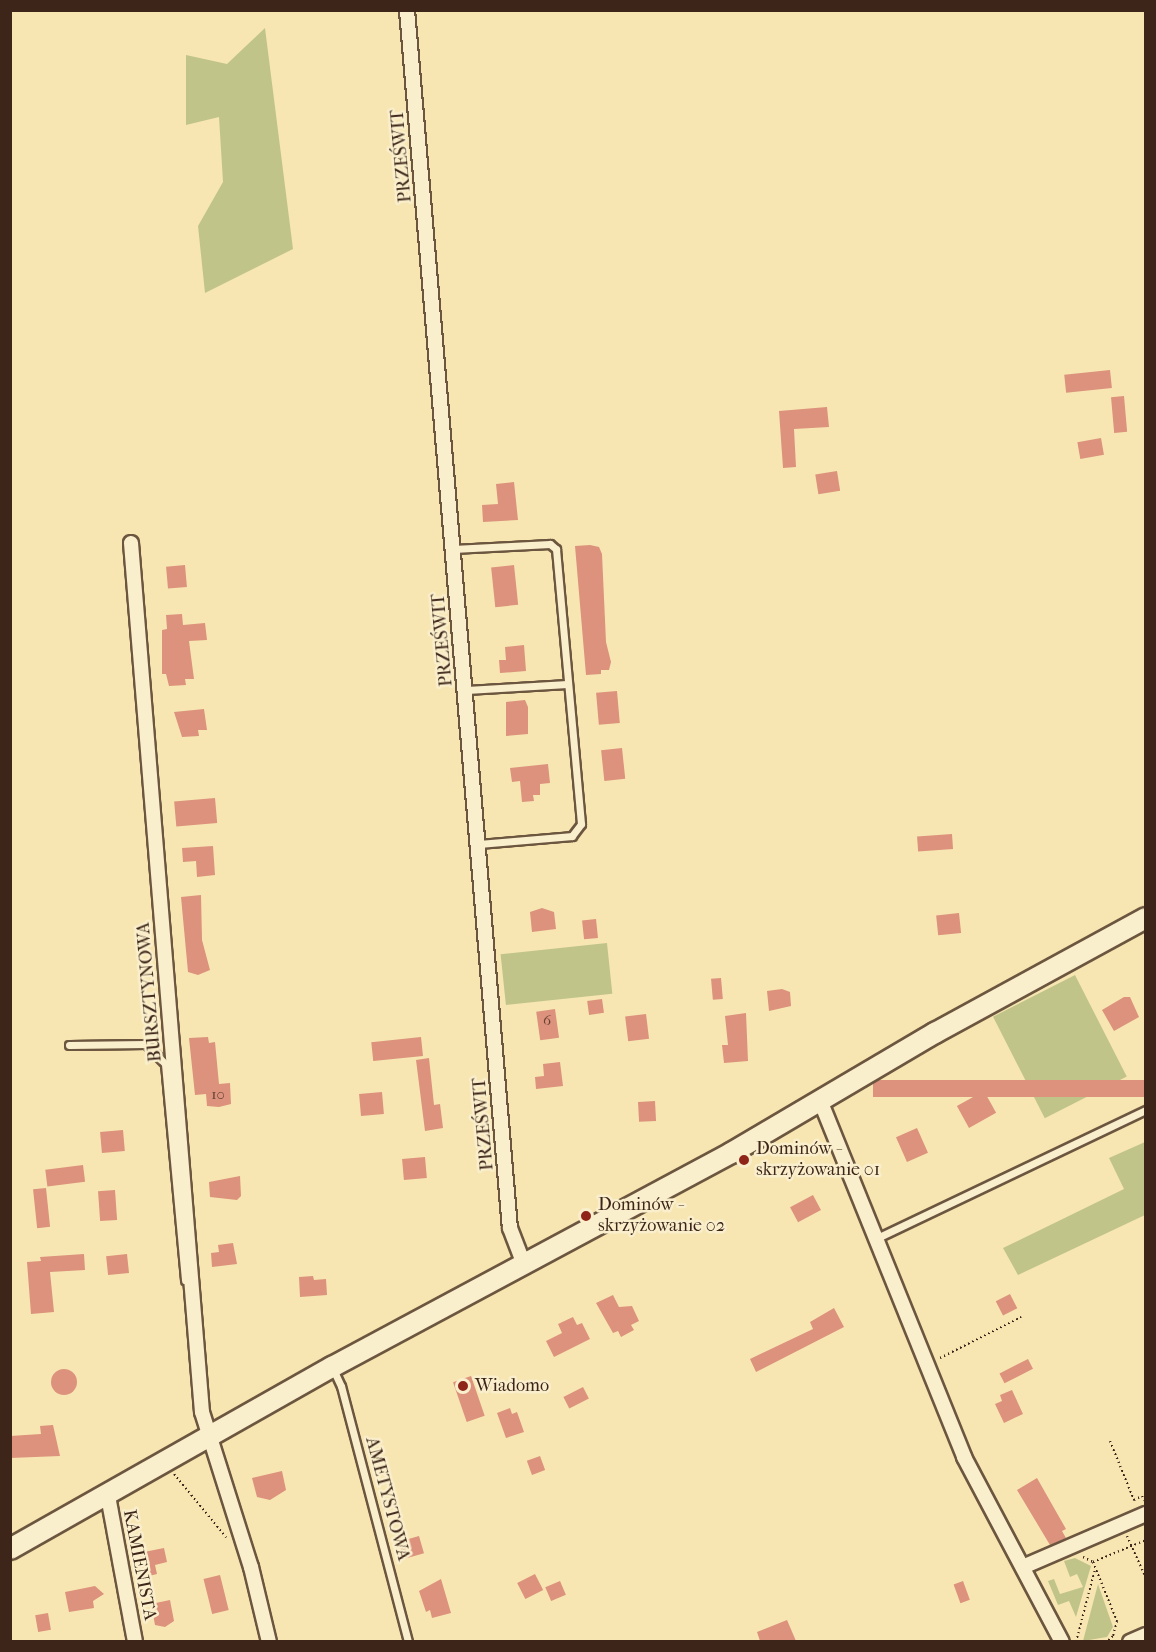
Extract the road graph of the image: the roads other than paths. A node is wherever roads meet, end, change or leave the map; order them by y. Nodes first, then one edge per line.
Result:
1 (407, 10) edge
2 (131, 543) dead end
3 (453, 549) junction
4 (568, 684) junction
5 (465, 690) junction
6 (479, 844) junction
7 (1146, 918) edge
8 (69, 1045) dead end
9 (820, 1100) junction
10 (1146, 1110) edge
11 (875, 1239) junction
12 (524, 1265) junction
13 (332, 1367) junction
14 (206, 1440) junction
15 (108, 1496) junction
16 (1146, 1514) edge
17 (10, 1549) edge
18 (1024, 1566) junction
19 (1146, 1635) edge
20 (135, 1641) edge
21 (269, 1641) edge
22 (408, 1641) edge
23 (1062, 1641) edge
24 (1130, 1641) edge

1 - 3 street, PRZEŚWIT
2 - 14 street, BURSZTYNOWA
3 - 4 lane
3 - 5 street, PRZEŚWIT
4 - 5 lane
4 - 6 lane
5 - 6 street, PRZEŚWIT
6 - 12 street, PRZEŚWIT
7 - 9 street
8 - 14 lane
9 - 11 street
9 - 12 street
10 - 11 lane
11 - 18 street
12 - 13 street
13 - 14 street
13 - 22 lane, AMETYSTOWA
14 - 15 street
14 - 21 street, BURSZTYNOWA
15 - 17 street
15 - 20 street, KAMIENISTA
16 - 18 street
18 - 23 street
19 - 24 street

